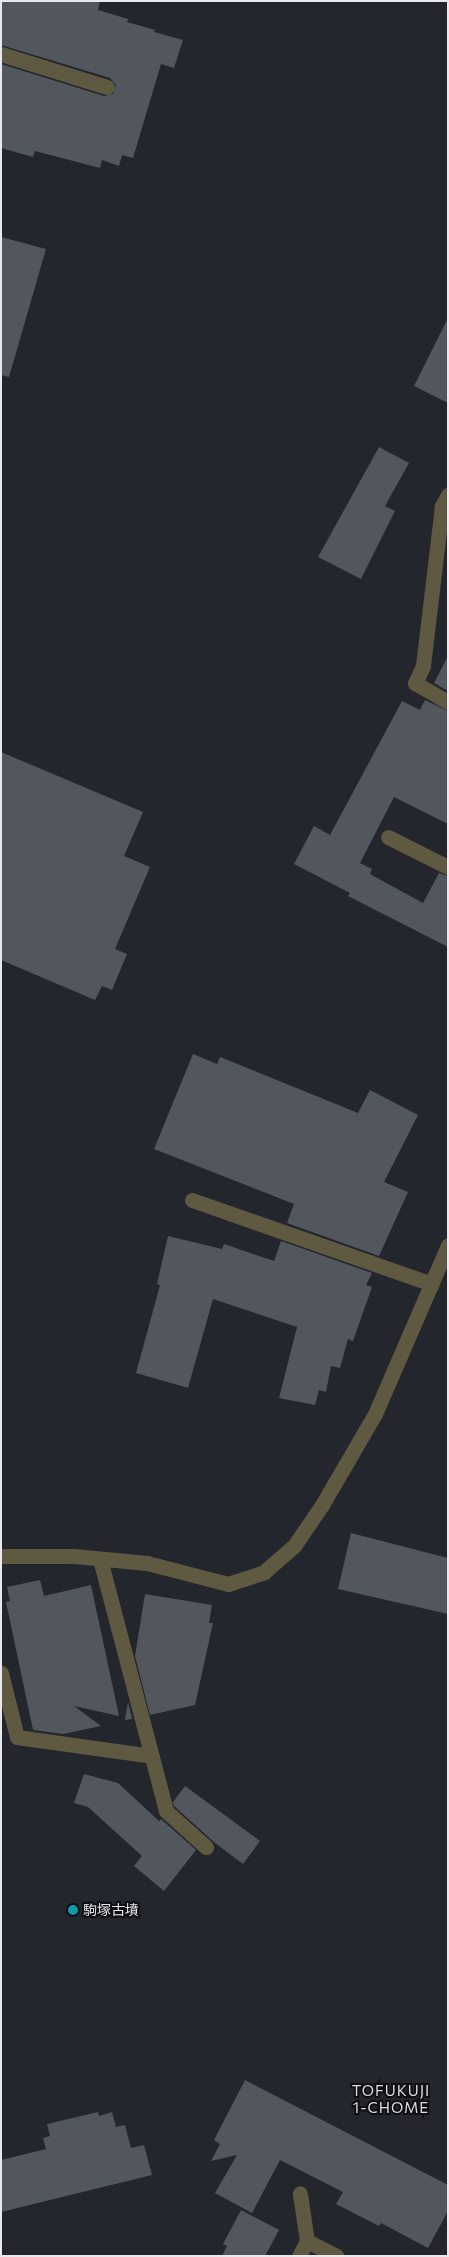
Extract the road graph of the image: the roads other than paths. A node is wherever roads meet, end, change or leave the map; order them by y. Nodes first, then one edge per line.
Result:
1 (1, 54) edge
2 (107, 87) dead end
3 (448, 495) edge
4 (448, 702) edge
5 (388, 837) dead end
6 (448, 867) edge
7 (192, 1200) dead end
8 (448, 1245) edge
9 (432, 1284) junction
10 (1, 1556) edge
11 (100, 1558) junction
12 (1, 1672) edge
13 (152, 1756) junction
14 (206, 1846) dead end
15 (300, 2194) dead end
16 (307, 2241) junction
17 (299, 2256) edge
18 (336, 2256) edge

1 - 2 street
3 - 4 street
5 - 6 street
7 - 9 street
8 - 9 street
9 - 11 street
10 - 11 street
11 - 13 street
12 - 13 street
13 - 14 street
15 - 16 street
16 - 17 street
16 - 18 street

